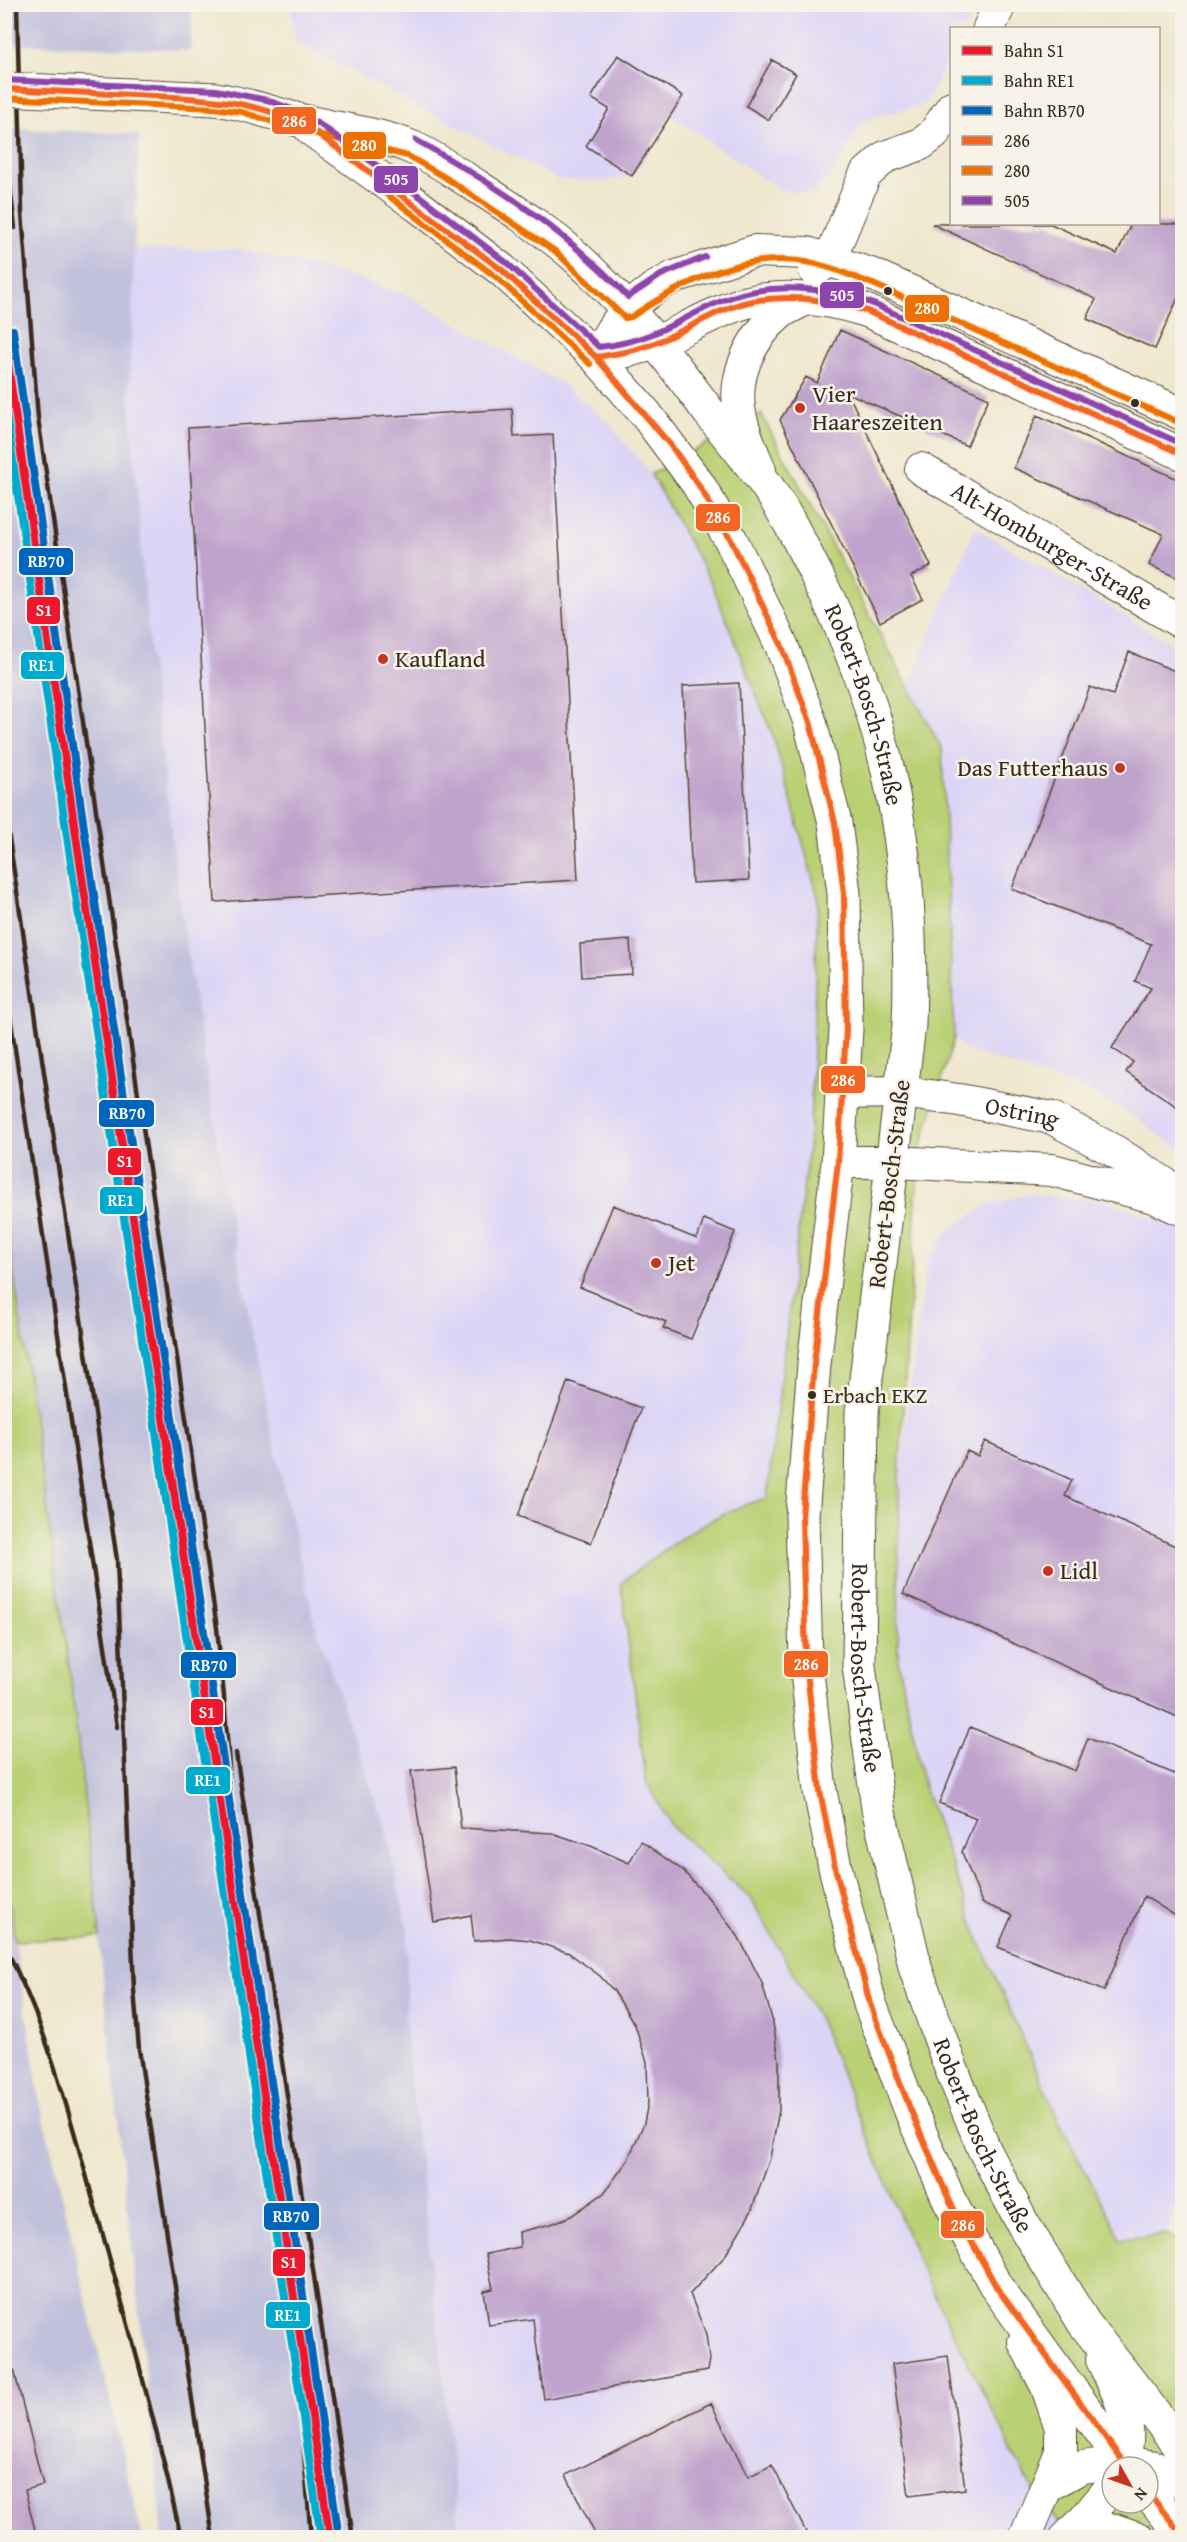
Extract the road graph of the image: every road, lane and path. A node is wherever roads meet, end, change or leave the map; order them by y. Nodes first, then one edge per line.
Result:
1 (1000, 4) edge
2 (989, 27) edge
3 (4, 89) edge
4 (950, 110) edge
5 (294, 119) junction
6 (830, 259) junction
7 (775, 298) junction
8 (806, 298) junction
9 (627, 309) junction
10 (654, 343) junction
11 (596, 357) junction
12 (1182, 414) edge
13 (1182, 454) edge
14 (921, 469) dead end
15 (764, 482) junction
16 (1182, 623) edge
17 (902, 1092) junction
18 (841, 1093) junction
19 (838, 1162) junction
20 (892, 1162) junction
21 (1182, 1195) edge
22 (1182, 1210) edge
23 (996, 2288) junction
24 (1084, 2323) junction
25 (1182, 2449) edge
26 (1111, 2455) edge
27 (1124, 2455) edge
28 (1100, 2468) edge
29 (1160, 2469) edge
30 (1182, 2483) edge
31 (1047, 2486) junction
32 (1100, 2497) edge
33 (1160, 2507) edge
34 (1072, 2532) edge
35 (1182, 2535) edge
36 (1025, 2538) edge
37 (1138, 2538) edge

1 - 2 street
3 - 5 main road, Robert-Bosch-Straße, bridge
4 - 6 street
5 - 9 main road, Robert-Bosch-Straße
5 - 11 main road, Robert-Bosch-Straße
6 - 7 street
6 - 9 street
6 - 12 street
7 - 8 street
7 - 10 street
8 - 13 street
8 - 15 street
9 - 10 main road, Robert-Bosch-Straße
9 - 11 street
10 - 11 street
10 - 15 main road, Robert-Bosch-Straße
11 - 18 main road, Robert-Bosch-Straße
14 - 16 street, Alt-Homburger-Straße
15 - 17 main road, Robert-Bosch-Straße
17 - 18 street, Ostring
17 - 20 main road, Robert-Bosch-Straße
17 - 21 street, Ostring
18 - 19 main road, Robert-Bosch-Straße
19 - 20 street, Ostring
19 - 23 main road, Robert-Bosch-Straße
20 - 22 street, Ostring
20 - 24 main road, Robert-Bosch-Straße
23 - 26 main road, Robert-Bosch-Straße
23 - 31 street
24 - 25 main road, Robert-Bosch-Straße
24 - 27 street
28 - 31 street
29 - 30 street
31 - 36 street
32 - 34 street
33 - 35 main road
34 - 37 street

